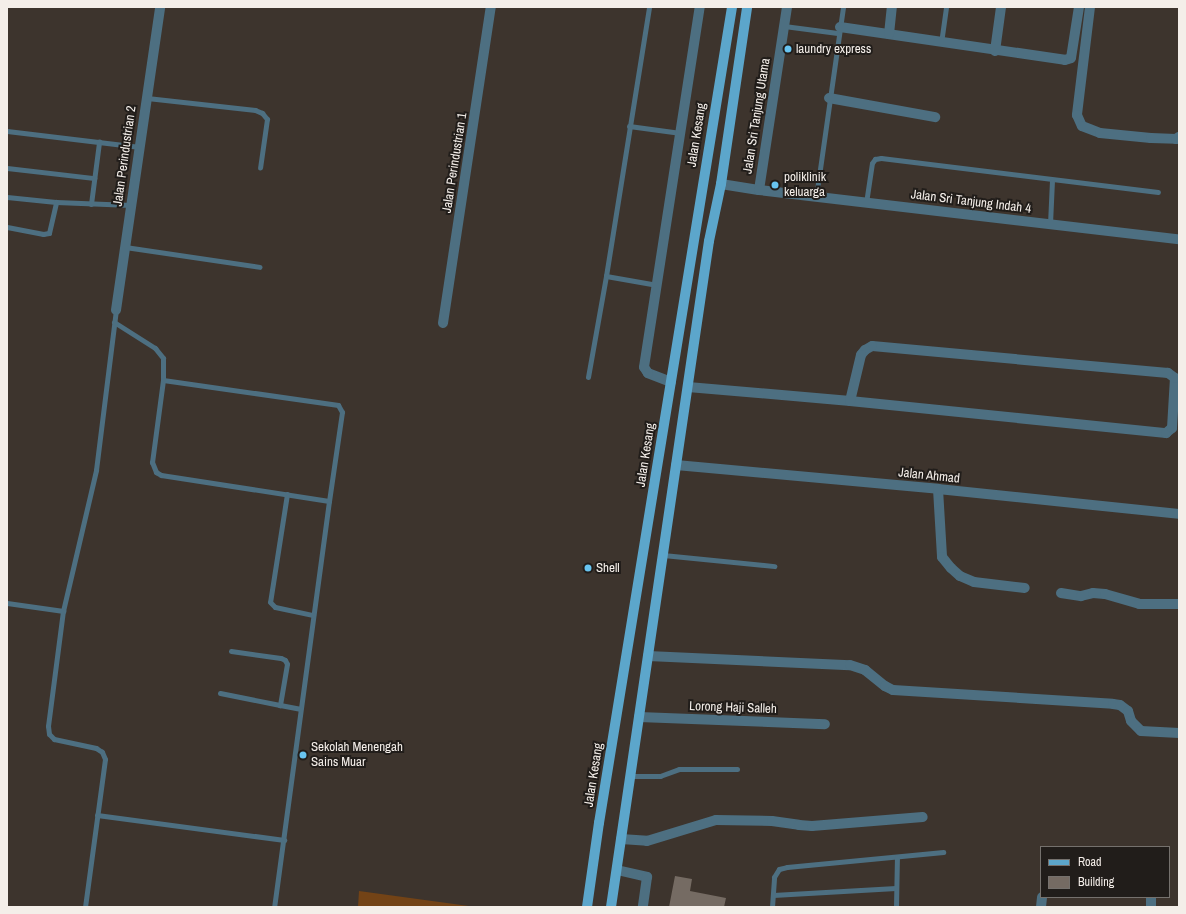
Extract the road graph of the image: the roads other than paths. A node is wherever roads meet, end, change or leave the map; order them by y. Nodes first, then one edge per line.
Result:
1 (160, 7) edge
2 (491, 7) edge
3 (649, 7) edge
4 (700, 7) edge
5 (732, 7) edge
6 (747, 7) edge
7 (787, 7) edge
8 (842, 7) edge
9 (892, 7) edge
10 (946, 7) edge
11 (1001, 7) edge
12 (1079, 7) edge
13 (1090, 7) edge
14 (784, 26) junction
15 (839, 30) junction
16 (889, 34) junction
17 (941, 43) junction
18 (995, 51) junction
19 (147, 98) junction
20 (830, 98) junction
21 (935, 117) dead end
22 (629, 126) junction
23 (7, 132) edge
24 (681, 133) junction
25 (1179, 137) edge
26 (99, 142) junction
27 (140, 147) junction
28 (7, 168) edge
29 (260, 168) dead end
30 (94, 178) junction
31 (1052, 180) junction
32 (721, 184) junction
33 (759, 190) junction
34 (1158, 192) dead end
35 (7, 197) edge
36 (816, 197) junction
37 (56, 202) junction
38 (866, 203) junction
39 (91, 204) junction
40 (132, 205) junction
41 (1050, 224) junction
42 (7, 227) edge
43 (1179, 239) edge
44 (126, 247) junction
45 (260, 267) dead end
46 (606, 276) junction
47 (657, 285) junction
48 (116, 310) joint
49 (114, 322) junction
50 (443, 323) dead end
51 (588, 377) dead end
52 (163, 380) junction
53 (668, 381) junction
54 (688, 387) junction
55 (850, 401) junction
56 (676, 465) junction
57 (938, 489) junction
58 (286, 494) junction
59 (329, 501) junction
60 (1179, 514) edge
61 (663, 555) junction
62 (774, 566) dead end
63 (1025, 588) dead end
64 (1061, 593) dead end
65 (7, 602) edge
66 (1179, 604) edge
67 (64, 611) junction
68 (313, 615) junction
69 (231, 651) dead end
70 (648, 656) junction
71 (220, 693) dead end
72 (280, 705) junction
73 (300, 709) junction
74 (639, 717) junction
75 (825, 724) dead end
76 (1179, 733) edge
77 (737, 769) dead end
78 (630, 776) junction
79 (97, 815) junction
80 (923, 817) dead end
81 (621, 839) junction
82 (284, 840) junction
83 (943, 852) dead end
84 (898, 857) junction
85 (617, 870) junction
86 (896, 888) junction
87 (773, 895) junction
88 (85, 907) edge
89 (274, 907) edge
90 (587, 907) edge
91 (611, 907) edge
92 (643, 907) edge
93 (772, 907) edge
94 (896, 907) edge

1 - 19 street, Jalan Perindustrian 2
2 - 50 street, Jalan Perindustrian 1
3 - 22 lane
4 - 24 street
5 - 53 main road, Jalan Kesang
6 - 32 main road
7 - 14 street, Jalan Sri Tanjung Utama
8 - 15 lane
9 - 16 street
10 - 17 lane
11 - 18 street
12 - 18 street
13 - 25 street
14 - 15 lane
14 - 33 street, Jalan Sri Tanjung Utama
15 - 16 street
15 - 20 lane
16 - 17 street
17 - 18 street
19 - 27 street, Jalan Perindustrian 2
19 - 29 lane
20 - 21 street
20 - 36 lane
22 - 24 lane
22 - 46 lane
23 - 26 lane
24 - 47 street
26 - 27 lane
26 - 30 lane
27 - 40 street, Jalan Perindustrian 2
28 - 30 lane
30 - 39 lane
31 - 34 lane
31 - 38 lane
31 - 41 lane
32 - 33 street, Jalan Sri Tanjung Utama
32 - 54 main road
33 - 36 street, Jalan Sri Tanjung Indah 4
35 - 37 lane
36 - 38 street, Jalan Sri Tanjung Indah 4
37 - 39 lane
37 - 42 lane
38 - 41 street, Jalan Sri Tanjung Indah 4
39 - 40 lane
40 - 44 street, Jalan Perindustrian 2
41 - 43 street, Jalan Sri Tanjung Indah 4
44 - 45 lane
44 - 48 street, Jalan Perindustrian 2
46 - 47 lane
46 - 51 lane
47 - 53 street
48 - 49 lane
49 - 52 lane
49 - 67 lane
52 - 58 lane
52 - 59 lane
53 - 90 main road, Jalan Kesang
54 - 55 street
54 - 56 main road
55 - 55 street
56 - 57 street, Jalan Ahmad
56 - 61 main road
57 - 60 street, Jalan Ahmad
57 - 63 street
58 - 59 lane
58 - 68 lane
59 - 68 lane
61 - 62 lane
61 - 70 main road
64 - 66 street
65 - 67 lane
67 - 79 lane
68 - 73 lane
69 - 72 lane
70 - 74 main road
70 - 76 street
71 - 72 lane
72 - 73 lane
73 - 82 lane
74 - 75 street, Lorong Haji Salleh
74 - 78 main road
77 - 78 lane
78 - 81 main road
79 - 82 lane
79 - 88 lane
80 - 81 street
81 - 85 main road
82 - 89 lane
83 - 84 lane
84 - 86 lane
84 - 87 lane
85 - 91 main road
85 - 92 street
86 - 87 lane
86 - 94 lane
87 - 93 lane

